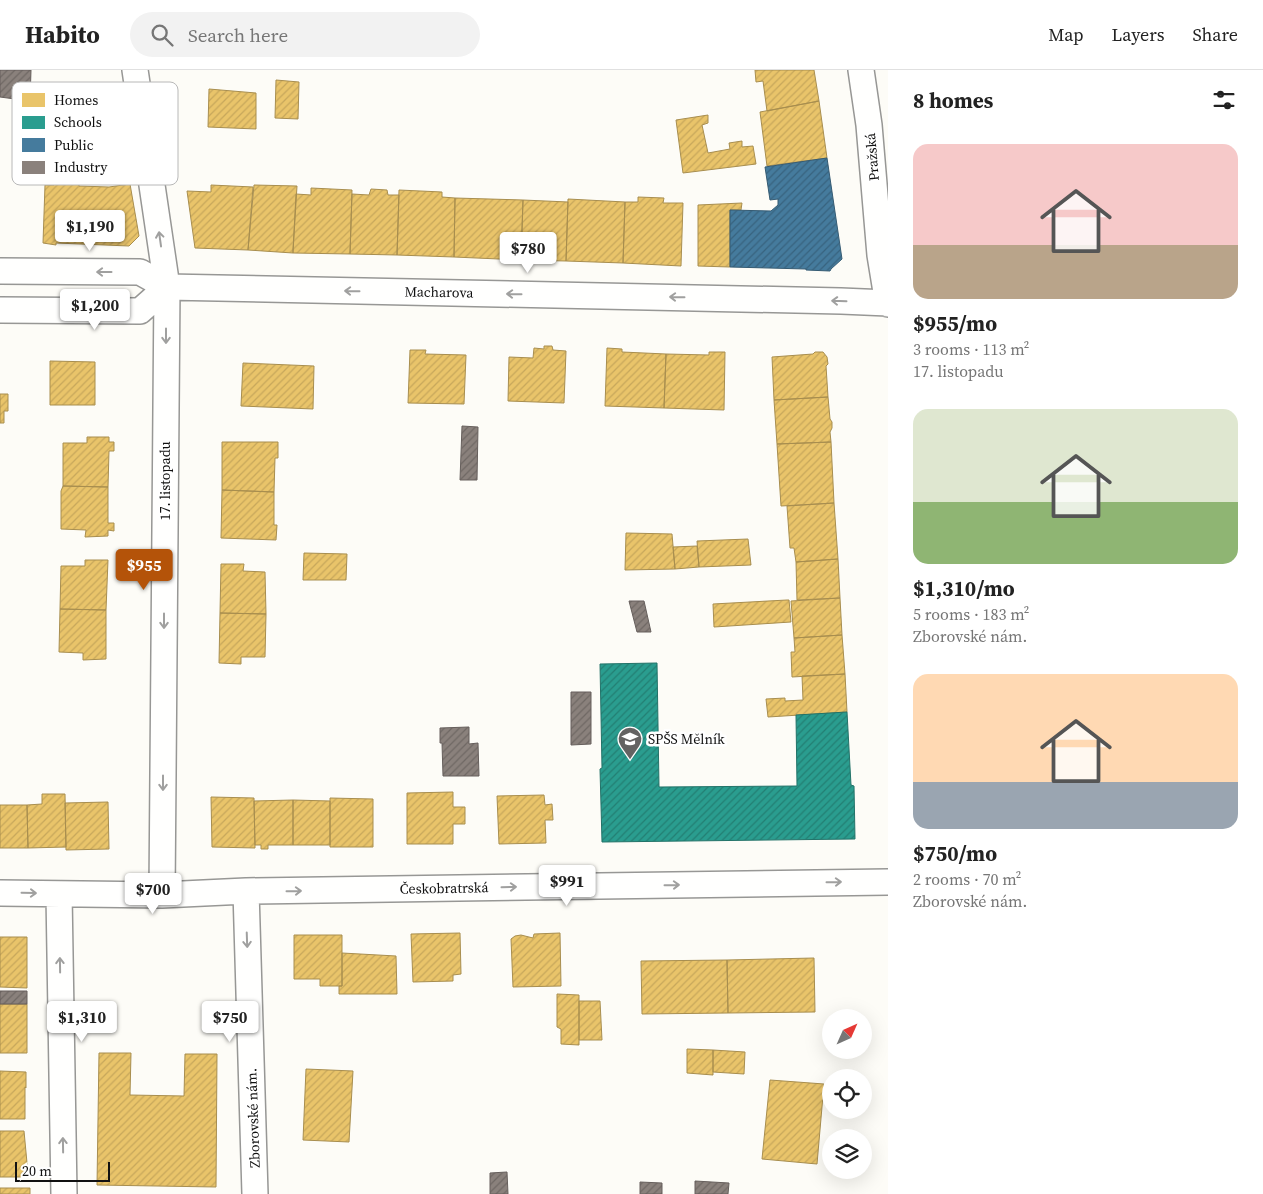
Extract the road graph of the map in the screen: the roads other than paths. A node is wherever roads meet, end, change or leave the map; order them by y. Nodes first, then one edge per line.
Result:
1 (861, 70) edge
2 (151, 185) edge
3 (0, 271) edge
4 (166, 287) junction
5 (888, 304) edge
6 (0, 310) edge
7 (888, 882) edge
8 (246, 892) junction
9 (0, 893) edge
10 (59, 894) junction
11 (162, 895) junction
12 (64, 1194) edge
13 (255, 1194) edge

1 - 5 street, Pražská
4 -> 2 street, 17. listopadu
4 -> 3 street
5 -> 4 street, Macharova
4 - 6 street
4 -> 11 street, 17. listopadu
8 -> 7 street, Českobratrská
8 - 11 street, Českobratrská
8 -> 13 street, Zborovské nám.
9 -> 10 street, Českobratrská
10 - 11 street, Českobratrská
12 -> 10 street

